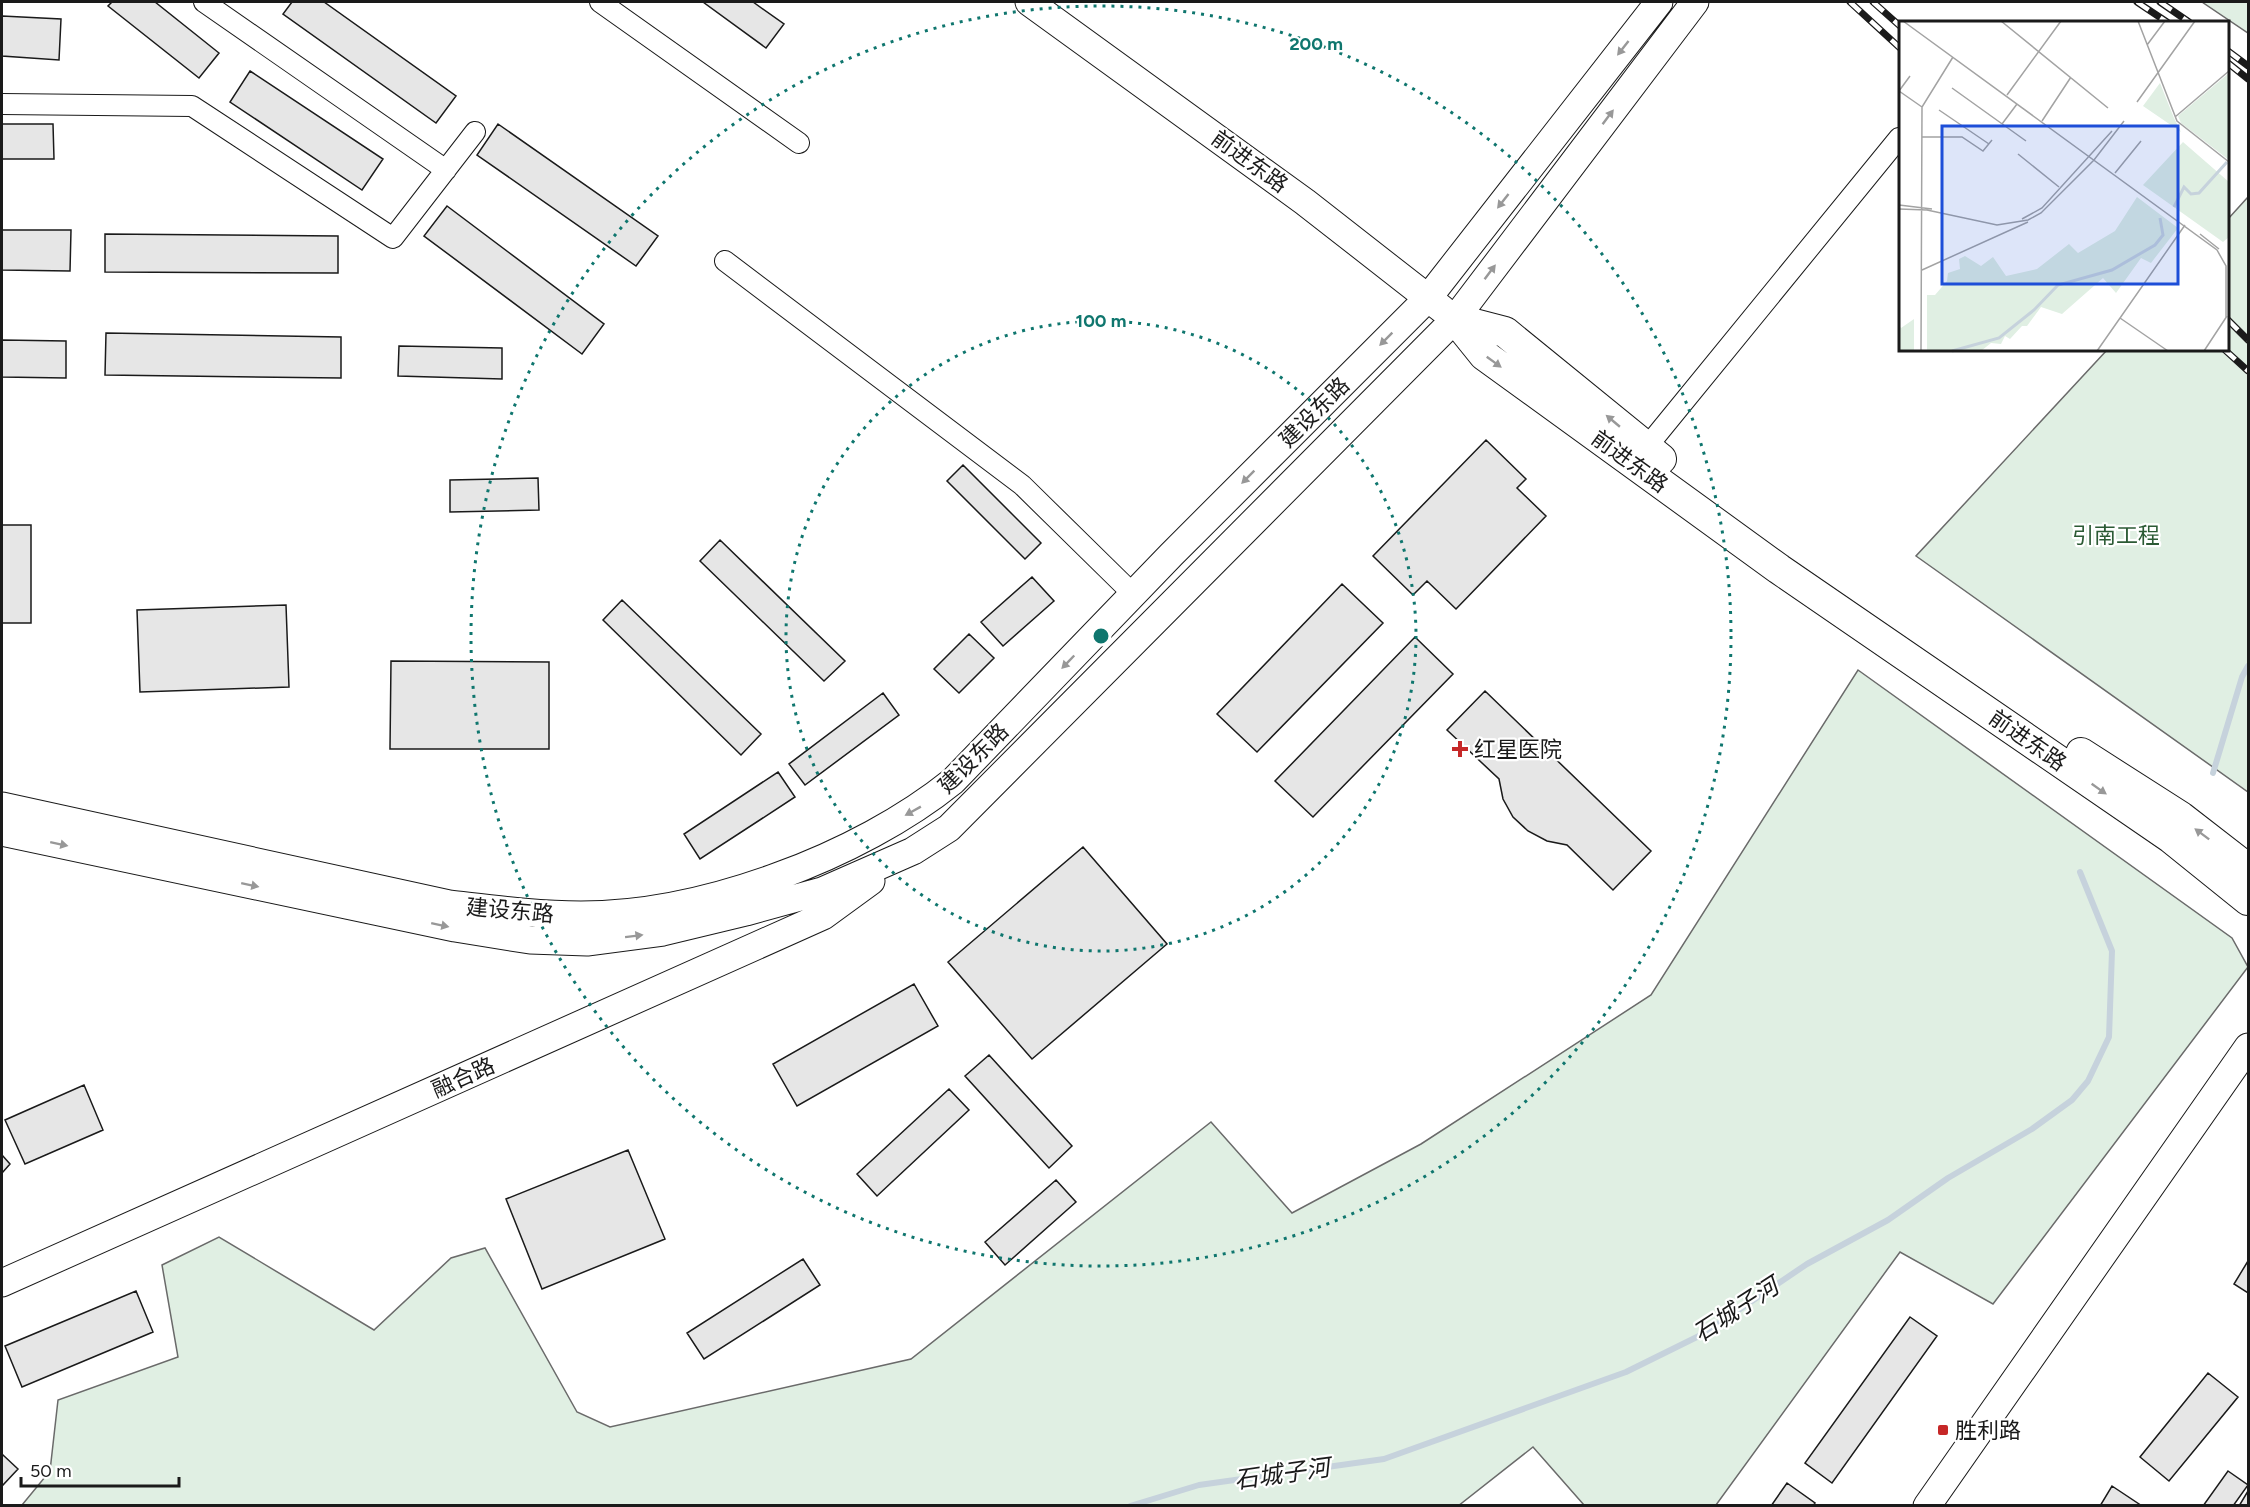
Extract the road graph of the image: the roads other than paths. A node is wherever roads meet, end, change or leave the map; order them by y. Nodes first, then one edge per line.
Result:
1 (204, 2) edge
2 (600, 2) edge
3 (1029, 2) edge
4 (1659, 2) edge
5 (1695, 2) edge
6 (2, 104) edge
7 (475, 132) dead end
8 (1899, 138) edge
9 (799, 143) dead end
10 (446, 170) junction
11 (725, 261) dead end
12 (1428, 298) junction
13 (1455, 319) junction
14 (1646, 448) junction
15 (1133, 594) junction
16 (2, 806) edge
17 (2, 832) edge
18 (913, 851) junction
19 (2248, 869) edge
20 (2248, 900) edge
21 (2248, 1047) edge
22 (2, 1283) edge
23 (1927, 1506) edge

1 - 10 street
2 - 9 street
3 - 12 main road, 前进东路
4 -> 12 main road, 建设东路
13 -> 5 main road, 建设东路
6 - 10 street
7 - 10 street
8 - 14 street
11 - 15 street
12 - 13 main road, 前进东路
12 -> 15 main road, 建设东路
14 -> 13 main road
13 - 18 main road, 建设东路
13 -> 20 main road, 前进东路
19 -> 14 main road
15 -> 16 main road, 建设东路
17 -> 18 main road, 建设东路
18 - 22 main road, 融合路
21 - 23 main road

